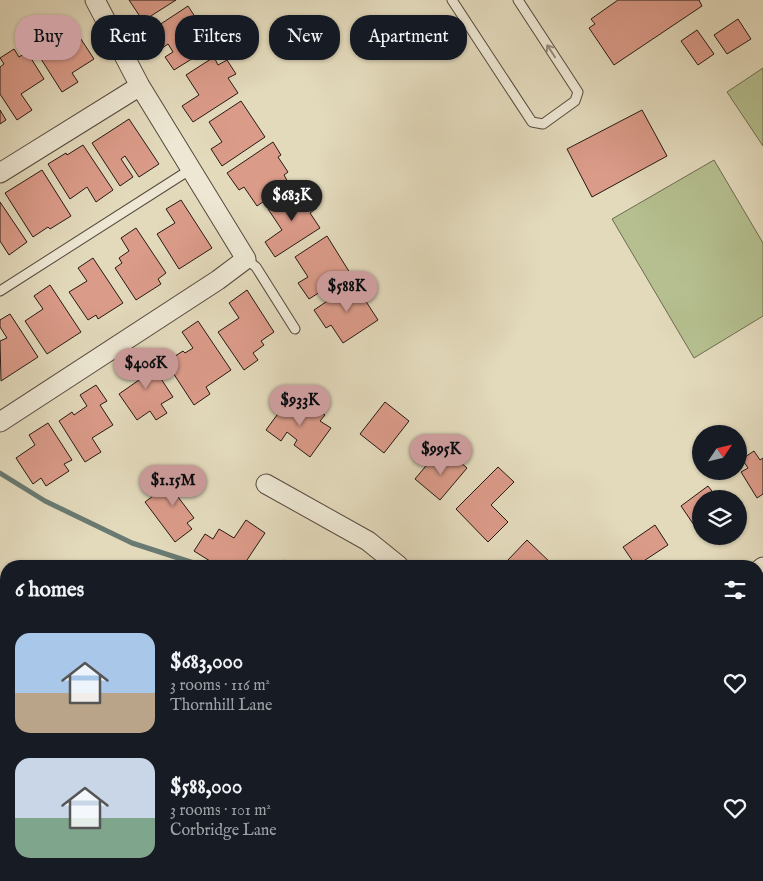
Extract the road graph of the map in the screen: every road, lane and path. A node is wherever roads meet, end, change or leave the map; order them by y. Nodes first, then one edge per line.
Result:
1 (94, 0) edge
2 (452, 0) edge
3 (518, 0) edge
4 (140, 86) junction
5 (191, 169) junction
6 (0, 173) edge
7 (246, 260) junction
8 (0, 291) edge
9 (295, 329) dead end
10 (0, 422) edge
11 (266, 484) dead end
12 (392, 560) edge

1 - 4 street
2 -> 3 lane
4 - 5 street
4 - 6 street
5 - 7 street
5 - 8 lane
7 - 9 lane
7 - 10 street
11 - 12 street

